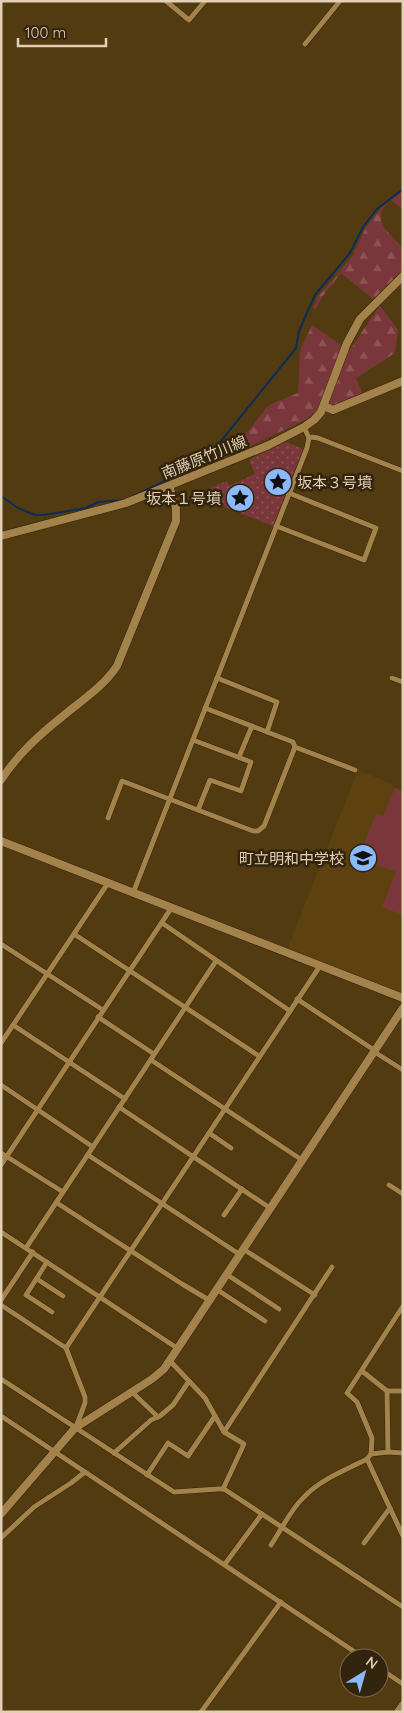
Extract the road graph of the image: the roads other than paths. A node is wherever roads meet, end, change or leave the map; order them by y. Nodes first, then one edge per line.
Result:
1 (166, 1) edge
2 (205, 1) edge
3 (340, 1) edge
4 (304, 44) dead end
5 (403, 276) edge
6 (403, 381) edge
7 (324, 406) junction
8 (304, 427) junction
9 (309, 438) junction
10 (403, 471) edge
11 (169, 486) junction
12 (289, 493) junction
13 (276, 526) junction
14 (1, 536) edge
15 (217, 678) junction
16 (392, 678) dead end
17 (403, 682) edge
18 (205, 708) junction
19 (252, 726) junction
20 (267, 732) junction
21 (193, 740) junction
22 (295, 747) junction
23 (239, 757) junction
24 (355, 770) dead end
25 (1, 780) edge
26 (169, 800) junction
27 (198, 810) junction
28 (108, 818) dead end
29 (1, 841) edge
30 (108, 883) junction
31 (133, 893) junction
32 (172, 908) junction
33 (162, 923) junction
34 (74, 934) junction
35 (1, 944) edge
36 (216, 961) junction
37 (320, 966) junction
38 (130, 970) junction
39 (47, 974) junction
40 (403, 998) edge
41 (297, 999) junction
42 (186, 1008) junction
43 (403, 1008) edge
44 (103, 1010) junction
45 (290, 1011) junction
46 (98, 1017) junction
47 (13, 1025) junction
48 (2, 1040) edge
49 (374, 1050) junction
50 (154, 1054) junction
51 (260, 1056) junction
52 (151, 1060) junction
53 (69, 1062) junction
54 (403, 1070) edge
55 (1, 1085) edge
56 (125, 1099) junction
57 (119, 1108) junction
58 (225, 1108) junction
59 (38, 1109) junction
60 (209, 1133) junction
61 (93, 1146) junction
62 (231, 1148) dead end
63 (1, 1153) edge
64 (88, 1155) junction
65 (193, 1156) junction
66 (7, 1157) junction
67 (302, 1160) junction
68 (1, 1165) edge
69 (388, 1185) dead end
70 (242, 1189) junction
71 (63, 1192) junction
72 (403, 1194) edge
73 (57, 1203) junction
74 (162, 1203) junction
75 (270, 1208) junction
76 (224, 1215) dead end
77 (2, 1235) edge
78 (26, 1248) junction
79 (131, 1251) junction
80 (241, 1251) junction
81 (33, 1252) junction
82 (47, 1262) junction
83 (332, 1267) dead end
84 (226, 1274) junction
85 (36, 1279) junction
86 (216, 1289) junction
87 (315, 1295) junction
88 (63, 1296) dead end
89 (100, 1297) junction
90 (1, 1300) edge
91 (209, 1300) junction
92 (1, 1305) edge
93 (279, 1309) dead end
94 (402, 1310) edge
95 (52, 1312) dead end
96 (265, 1320) dead end
97 (66, 1348) junction
98 (177, 1348) junction
99 (170, 1359) junction
100 (362, 1371) junction
101 (1, 1379) edge
102 (189, 1381) junction
103 (388, 1391) junction
104 (403, 1391) edge
105 (132, 1392) junction
106 (1, 1416) edge
107 (216, 1416) junction
108 (158, 1417) junction
109 (76, 1428) junction
110 (224, 1432) junction
111 (388, 1452) junction
112 (56, 1453) junction
113 (114, 1453) junction
114 (403, 1453) edge
115 (369, 1457) junction
116 (85, 1472) junction
117 (146, 1475) junction
118 (223, 1489) junction
119 (390, 1508) junction
120 (1, 1514) edge
121 (262, 1514) junction
122 (282, 1528) junction
123 (403, 1536) edge
124 (1, 1538) edge
125 (364, 1543) dead end
126 (271, 1545) dead end
127 (225, 1564) junction
128 (403, 1599) edge
129 (281, 1602) junction
130 (401, 1606) edge
131 (349, 1648) edge
132 (389, 1675) edge
133 (403, 1684) edge
134 (403, 1705) edge
135 (201, 1712) edge
136 (398, 1712) edge

1 - 2 street
3 - 4 street
5 - 7 street
6 - 7 street
7 - 8 street, 南藤原竹川線
8 - 9 street
8 - 11 street, 南藤原竹川線
9 - 10 street
9 - 12 street
11 - 14 street, 南藤原竹川線
11 - 25 street
12 - 13 street
12 - 13 street
13 - 15 street
15 - 18 street
15 - 20 street
16 - 17 street
18 - 19 street
18 - 21 street
19 - 20 street
19 - 23 street
20 - 22 street
21 - 23 street
21 - 26 street
22 - 24 street
22 - 27 street
23 - 27 street
26 - 27 street
26 - 28 street
26 - 31 street
29 - 30 street
30 - 31 street
30 - 34 street
31 - 32 street
32 - 33 street
32 - 37 street
33 - 36 street
33 - 38 street
34 - 38 street
34 - 39 street
35 - 39 street
36 - 42 street
36 - 45 street
37 - 40 street
37 - 41 street
38 - 42 street
38 - 44 street
39 - 44 street
39 - 47 street
41 - 45 street
41 - 49 street
42 - 50 street
42 - 51 street
43 - 49 street
44 - 46 street
45 - 51 street
46 - 50 street
46 - 53 street
47 - 48 street
47 - 53 street
49 - 54 street
49 - 67 street
50 - 52 street
51 - 58 street
52 - 56 street
52 - 58 street
53 - 56 street
53 - 59 street
55 - 59 street
56 - 57 street
57 - 61 street
57 - 65 street
58 - 60 street
58 - 67 street
59 - 61 street
59 - 66 street
60 - 62 street
60 - 65 street
61 - 64 street
63 - 66 street
64 - 71 street
64 - 74 street
65 - 70 street
65 - 74 street
66 - 68 street
66 - 71 street
67 - 75 street
69 - 72 street
70 - 75 street
70 - 76 street
71 - 73 street
73 - 78 street
73 - 79 street
74 - 79 street
74 - 80 street
75 - 80 street
77 - 78 street
78 - 81 street
79 - 89 street
79 - 91 street
80 - 84 street
80 - 87 street
81 - 82 street
81 - 90 street
82 - 85 street
82 - 89 street
83 - 87 street
84 - 86 street
84 - 93 street
85 - 88 street
85 - 95 street
86 - 91 street
86 - 96 street
87 - 110 street
89 - 97 street
89 - 98 street
91 - 98 street
92 - 97 street
94 - 100 street
97 - 109 street
98 - 99 street
99 - 102 street
99 - 105 street
100 - 103 street
100 - 115 street
101 - 109 street
102 - 107 street
102 - 108 street
103 - 104 street
103 - 111 street
105 - 108 street
105 - 109 street
106 - 112 street
107 - 110 street
107 - 117 street
108 - 113 street
109 - 112 street
109 - 113 street
110 - 118 street
111 - 114 street
111 - 115 street
112 - 116 street
112 - 120 street
113 - 117 street
115 - 119 street
115 - 122 street
116 - 124 street
116 - 127 street
117 - 118 street
118 - 121 street
119 - 123 street
119 - 125 street
121 - 122 street
121 - 127 street
122 - 126 street
122 - 130 street
127 - 129 street
128 - 130 street
129 - 131 street
129 - 135 street
132 - 133 street
134 - 136 street

